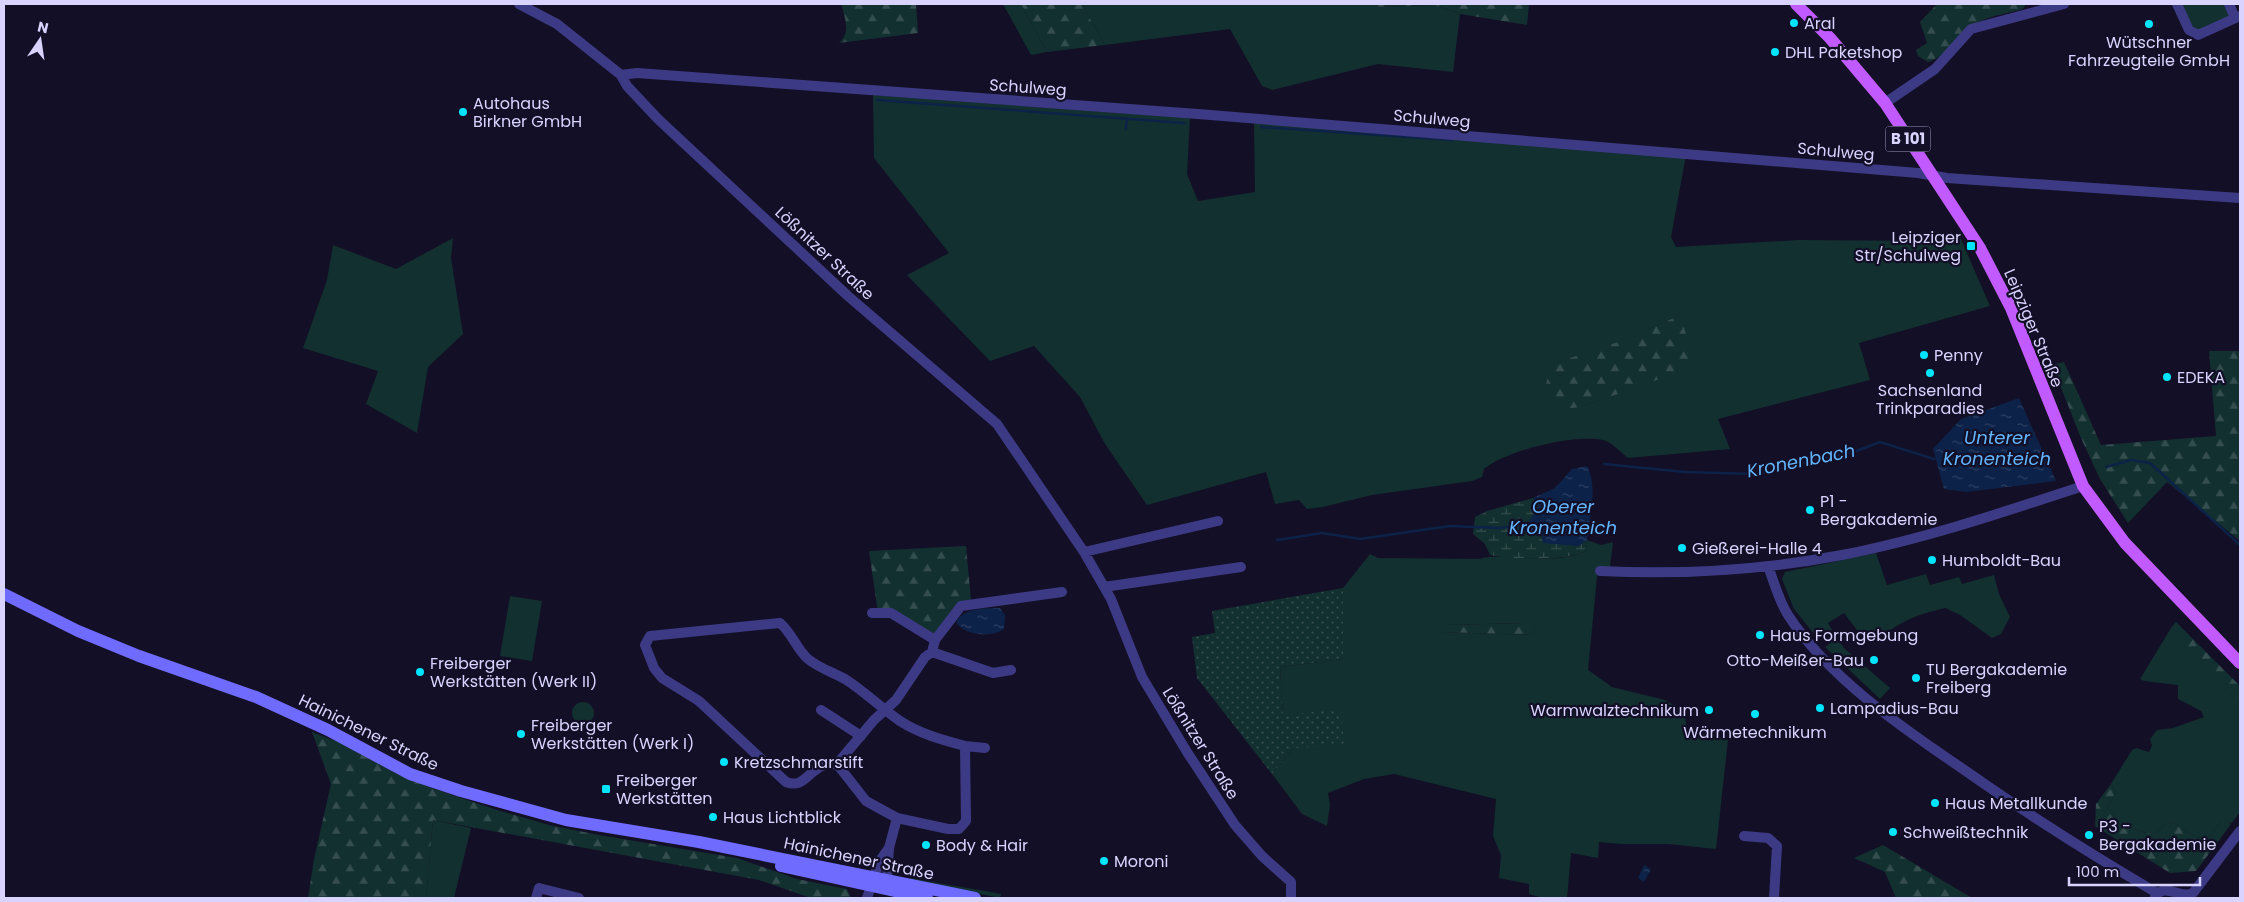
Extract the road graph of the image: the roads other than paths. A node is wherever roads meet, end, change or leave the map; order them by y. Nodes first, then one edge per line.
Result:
1 (519, 4) edge
2 (1796, 4) edge
3 (2064, 4) edge
4 (2177, 4) edge
5 (2229, 4) edge
6 (2238, 17) edge
7 (621, 75) junction
8 (1885, 103) junction
9 (1931, 175) junction
10 (2240, 198) edge
11 (2083, 486) junction
12 (1218, 521) dead end
13 (1084, 552) junction
14 (1241, 566) dead end
15 (1768, 566) junction
16 (1600, 571) dead end
17 (1104, 587) junction
18 (1062, 592) dead end
19 (4, 594) edge
20 (872, 613) dead end
21 (935, 640) junction
22 (932, 652) junction
23 (2240, 663) edge
24 (1011, 670) dead end
25 (820, 710) dead end
26 (886, 711) junction
27 (861, 736) junction
28 (965, 746) junction
29 (985, 748) dead end
30 (837, 764) junction
31 (897, 818) junction
32 (2240, 831) edge
33 (1744, 836) dead end
34 (890, 848) junction
35 (871, 887) edge
36 (885, 889) edge
37 (537, 893) edge
38 (2156, 896) edge
39 (579, 898) edge
40 (927, 898) edge
41 (975, 898) edge
42 (1291, 898) edge
43 (1774, 898) edge

1 - 7 street, Lößnitzer Straße
2 - 8 main road, Leipziger Straße / B 101
3 - 8 street
4 - 6 street
5 - 6 street
7 - 9 street, Schulweg
7 - 13 street, Lößnitzer Straße
8 - 9 main road, Leipziger Straße / B 101
9 - 10 street, Schulweg
9 - 11 main road, Leipziger Straße / B 101
11 - 15 street
11 - 23 main road, Leipziger Straße / B 101
12 - 13 street
13 - 17 street, Lößnitzer Straße
14 - 17 street
15 - 16 street
15 - 38 street
17 - 42 street, Lößnitzer Straße
18 - 21 street
19 - 35 main road, Hainichener Straße
20 - 21 street
21 - 22 street
22 - 24 street
22 - 26 street
25 - 27 street
26 - 27 street
26 - 28 street
26 - 30 street
27 - 30 street
28 - 29 street
28 - 31 street
30 - 31 street
31 - 34 street
32 - 38 street
33 - 43 street
34 - 35 street
34 - 36 street
35 - 36 main road, Hainichener Straße
36 - 40 main road, Hainichener Straße
36 - 41 main road, Hainichener Straße
37 - 39 street

